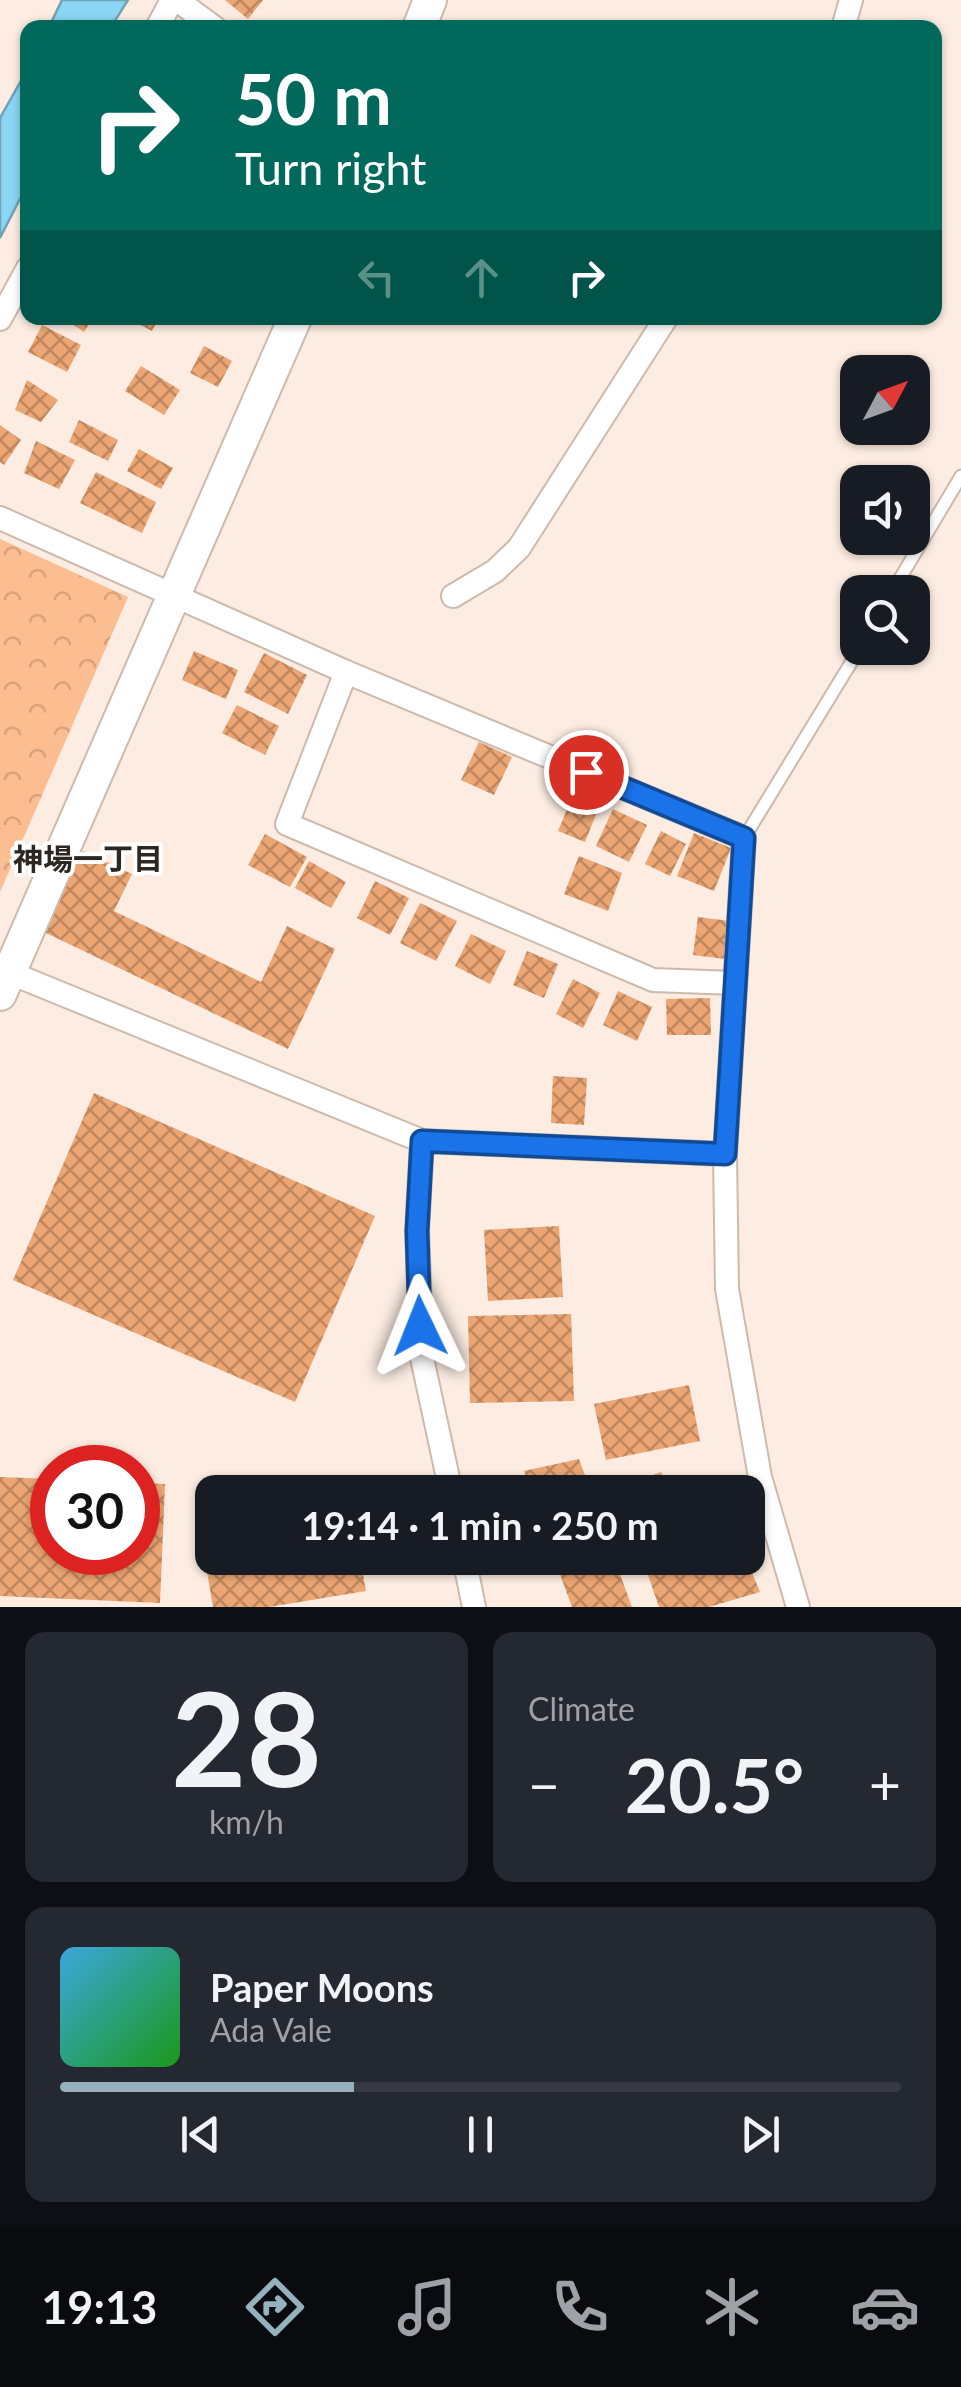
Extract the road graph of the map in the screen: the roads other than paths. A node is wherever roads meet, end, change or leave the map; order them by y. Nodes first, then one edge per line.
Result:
1 (174, 0) edge
2 (203, 20) edge
3 (20, 283) edge
4 (0, 319) edge
5 (292, 325) edge
6 (662, 325) edge
7 (961, 476) edge
8 (0, 518) edge
9 (902, 575) edge
10 (175, 594) junction
11 (453, 596) dead end
12 (850, 665) edge
13 (346, 672) junction
14 (744, 838) junction
15 (4, 983) edge
16 (735, 984) junction
17 (422, 1141) junction
18 (725, 1154) junction
19 (447, 1475) edge
20 (467, 1575) edge
21 (474, 1607) edge
22 (798, 1607) edge

1 - 2 street
3 - 4 street
5 - 10 street
6 - 11 street
7 - 9 lane
8 - 10 street
10 - 13 street
10 - 15 street
12 - 14 lane
13 - 14 street
13 - 16 street
14 - 16 street
15 - 17 street
16 - 18 street
17 - 18 street
17 - 19 street
18 - 22 street
20 - 21 street

